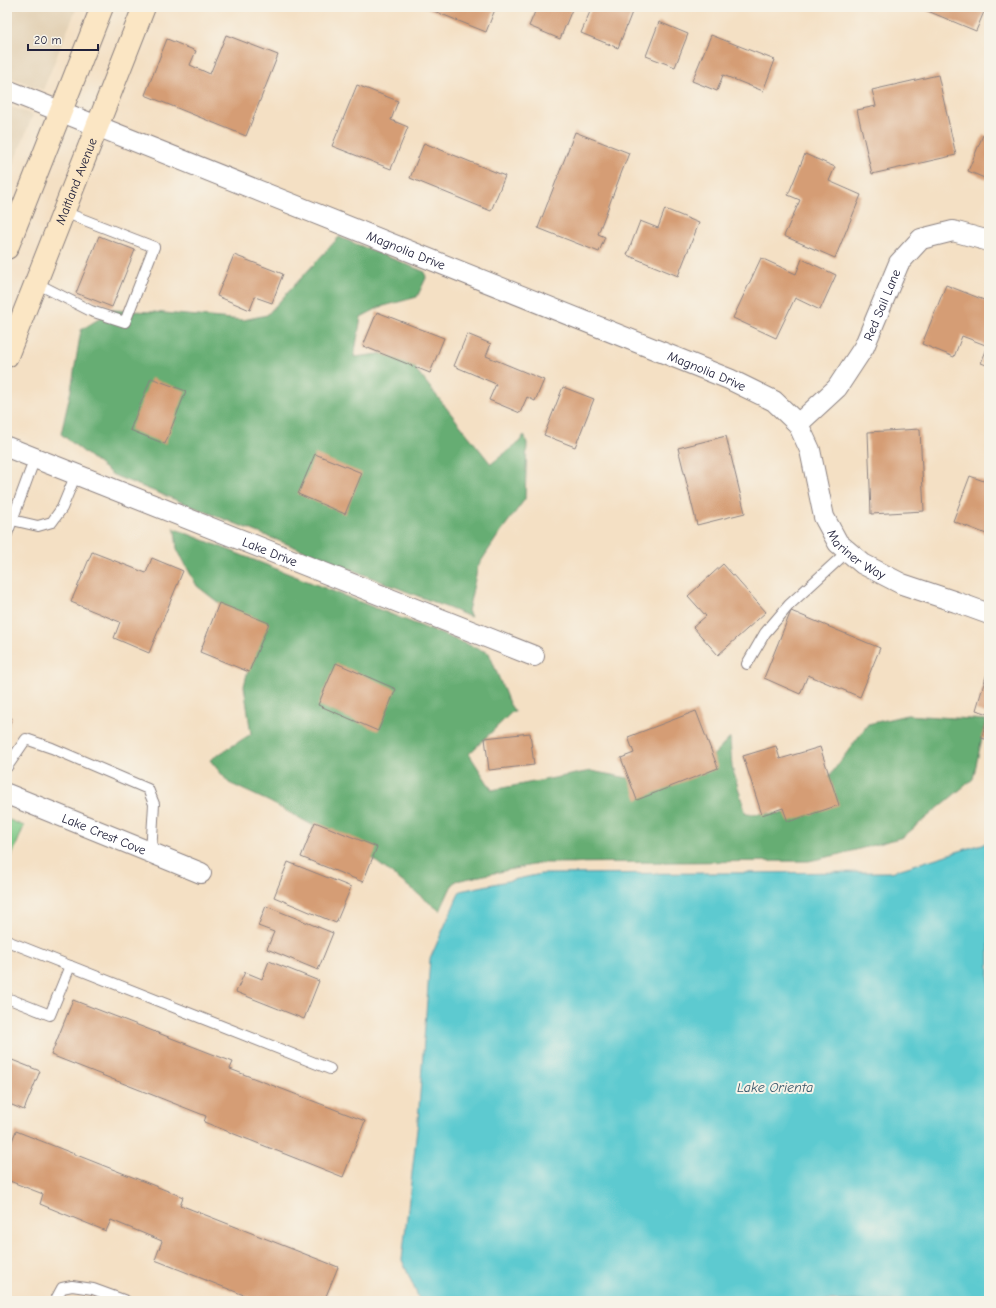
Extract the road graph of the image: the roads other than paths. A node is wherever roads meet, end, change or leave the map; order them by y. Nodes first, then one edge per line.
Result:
1 (102, 7) edge
2 (144, 7) edge
3 (7, 90) edge
4 (61, 111) junction
5 (98, 126) junction
6 (64, 212) junction
7 (989, 241) edge
8 (7, 248) edge
9 (36, 283) junction
10 (7, 356) edge
11 (798, 424) junction
12 (7, 447) edge
13 (35, 458) junction
14 (76, 474) junction
15 (12, 520) junction
16 (7, 534) edge
17 (848, 552) junction
18 (989, 614) edge
19 (534, 656) dead end
20 (747, 664) dead end
21 (7, 767) edge
22 (7, 794) edge
23 (152, 853) junction
24 (201, 873) dead end
25 (7, 941) edge
26 (70, 966) junction
27 (7, 998) edge
28 (330, 1069) dead end
29 (55, 1301) edge
30 (126, 1301) edge

1 - 4 main road
2 - 5 main road, Maitland Avenue
3 - 4 street, Magnolia Drive
4 - 5 street, Magnolia Drive
4 - 8 main road
5 - 6 main road, Maitland Avenue
5 - 11 street, Magnolia Drive
6 - 9 main road, Maitland Avenue
6 - 9 lane
7 - 11 street, Red Sail Lane
9 - 10 main road, Maitland Avenue
11 - 17 street, Mariner Way
12 - 13 street, Lake Drive
13 - 14 street, Lake Drive
13 - 15 lane
14 - 15 lane
14 - 19 street, Lake Drive
15 - 16 lane
17 - 18 street, Mariner Way
17 - 20 lane
21 - 23 lane
22 - 23 street, Lake Crest Cove
23 - 24 street, Lake Crest Cove
25 - 26 lane
26 - 27 lane
26 - 28 lane
29 - 30 lane

